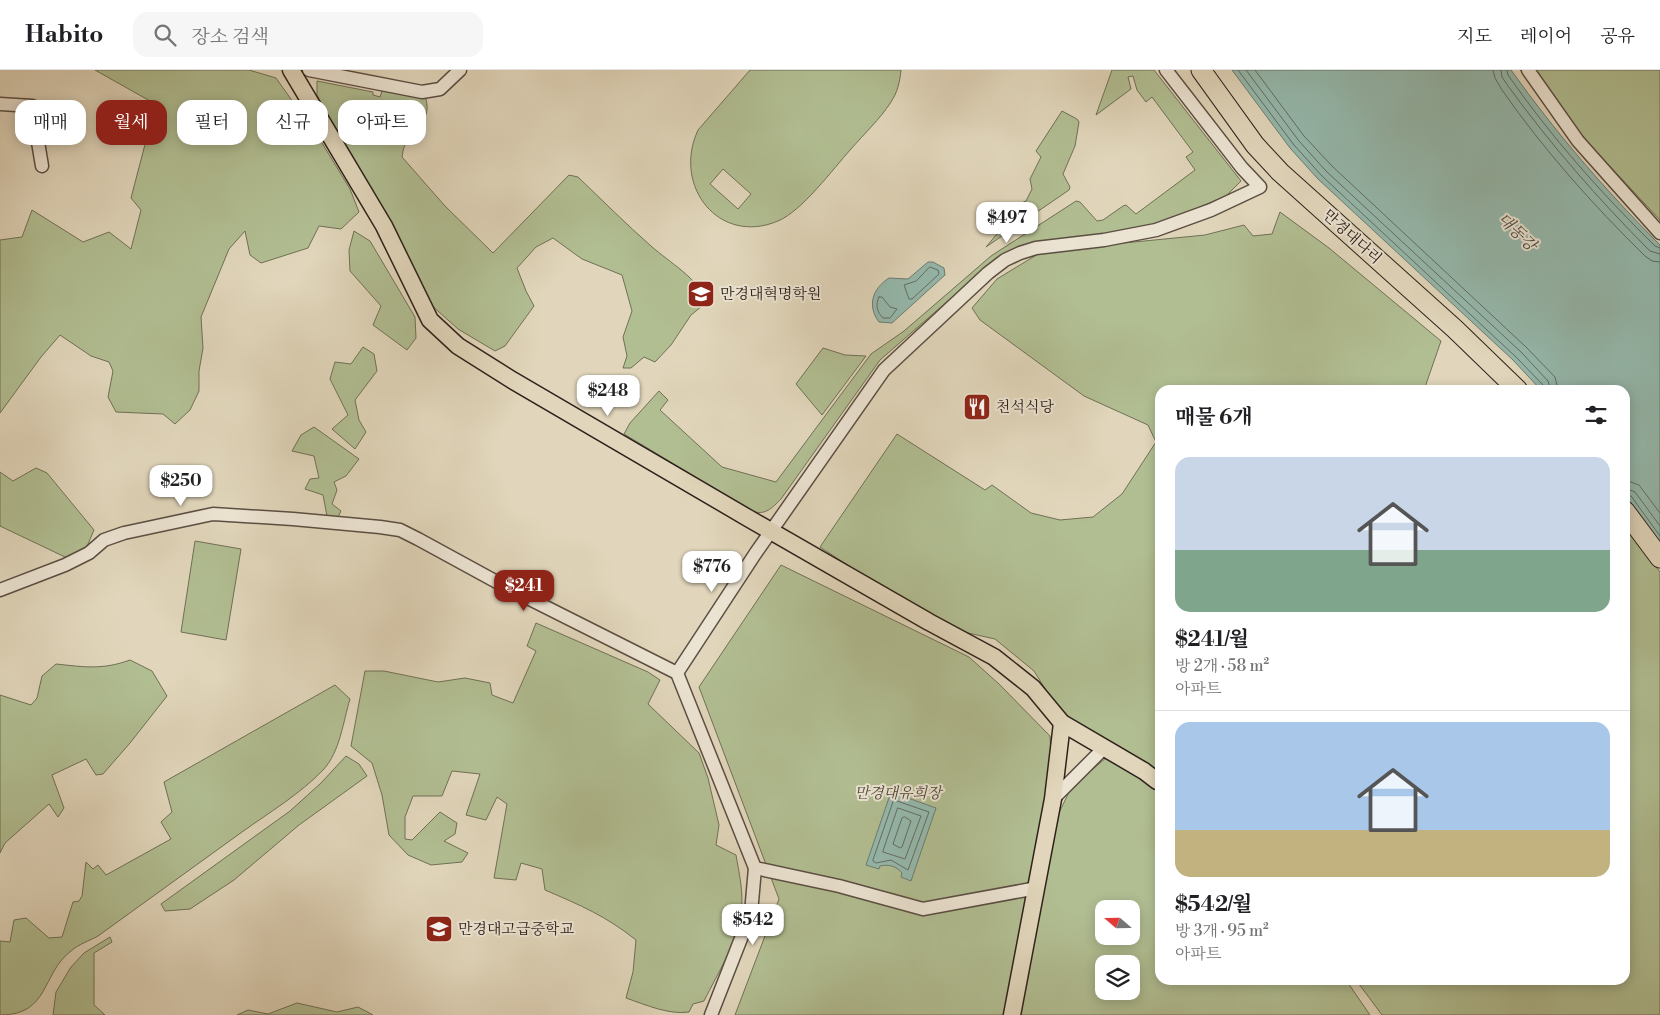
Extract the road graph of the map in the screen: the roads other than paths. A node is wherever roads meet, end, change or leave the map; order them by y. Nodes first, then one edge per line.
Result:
1 (291, 70) edge
2 (309, 70) edge
3 (460, 70) edge
4 (1166, 70) edge
5 (1201, 70) edge
6 (1528, 70) edge
7 (0, 104) edge
8 (42, 166) dead end
9 (1660, 233) edge
10 (1513, 385) edge
11 (1630, 518) edge
12 (772, 531) junction
13 (1660, 558) edge
14 (0, 590) edge
15 (677, 673) junction
16 (1062, 722) junction
17 (1103, 749) junction
18 (1155, 779) edge
19 (1053, 799) junction
20 (755, 868) junction
21 (1037, 888) junction
22 (711, 1015) edge
23 (1012, 1015) edge

1 - 12 main road
2 - 3 street
4 - 12 street
5 - 10 highway, 만경대다리
6 - 9 street
7 - 8 street
11 - 13 highway
12 - 15 street
12 - 16 main road
14 - 15 street
15 - 20 street
16 - 17 main road
16 - 19 main road
17 - 18 main road
17 - 19 street
19 - 21 main road
20 - 21 street
20 - 22 street
21 - 23 main road

